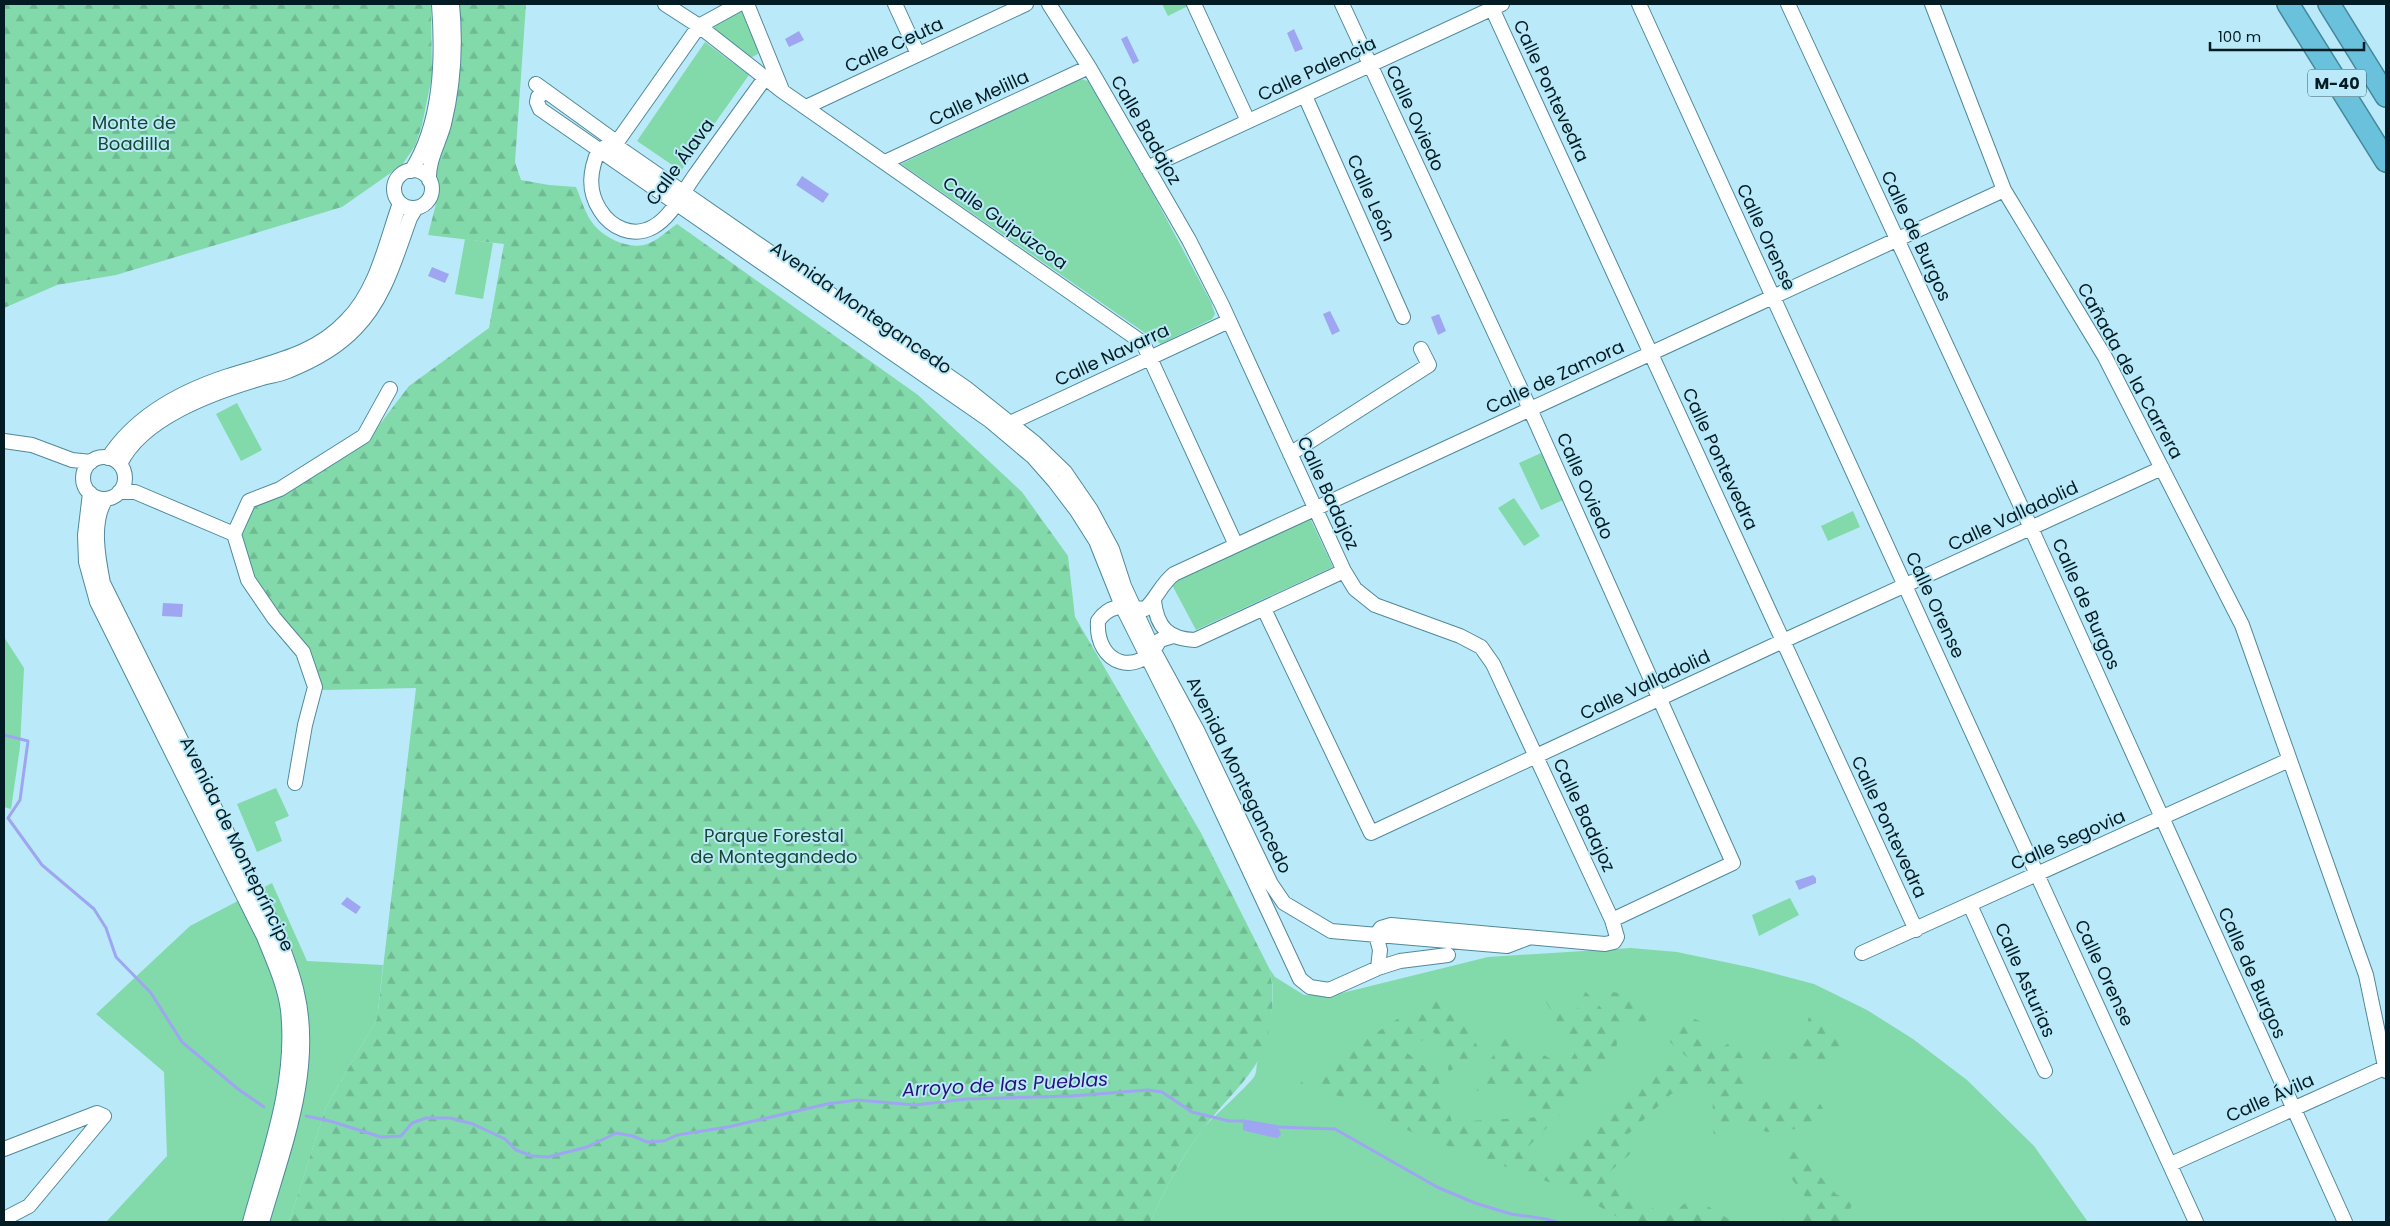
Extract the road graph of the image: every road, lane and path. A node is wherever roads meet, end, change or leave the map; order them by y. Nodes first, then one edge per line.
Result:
1 (439, 4) edge
2 (452, 4) edge
3 (665, 4) edge
4 (739, 4) edge
5 (747, 4) edge
6 (895, 4) edge
7 (1026, 4) edge
8 (1049, 4) edge
9 (1194, 4) edge
10 (1342, 4) edge
11 (1639, 4) edge
12 (1788, 4) edge
13 (1932, 4) edge
14 (2288, 4) edge
15 (2329, 4) edge
16 (1495, 5) edge
17 (699, 26) junction
18 (766, 50) junction
19 (918, 54) junction
20 (748, 64) junction
21 (1370, 65) junction
22 (1089, 67) junction
23 (765, 78) junction
24 (782, 91) junction
25 (1305, 96) junction
26 (2386, 96) edge
27 (806, 107) junction
28 (1248, 121) junction
29 (615, 145) junction
30 (599, 149) junction
31 (884, 162) junction
32 (2386, 162) edge
33 (1147, 168) junction
34 (411, 171) junction
35 (429, 180) junction
36 (2004, 190) junction
37 (680, 197) junction
38 (400, 203) junction
39 (416, 208) junction
40 (1896, 239) junction
41 (1773, 296) junction
42 (1403, 317) dead end
43 (1229, 321) junction
44 (1421, 349) dead end
45 (1650, 353) junction
46 (1150, 359) junction
47 (390, 389) dead end
48 (1530, 409) junction
49 (1010, 423) junction
50 (4, 442) edge
51 (4, 450) edge
52 (1290, 454) junction
53 (114, 461) junction
54 (91, 462) junction
55 (2162, 468) junction
56 (84, 480) junction
57 (122, 487) junction
58 (90, 493) junction
59 (106, 499) junction
60 (1315, 508) junction
61 (2031, 528) junction
62 (234, 534) junction
63 (1236, 545) junction
64 (1344, 571) junction
65 (1906, 585) junction
66 (1154, 601) junction
67 (1128, 607) junction
68 (1264, 609) junction
69 (1173, 636) junction
70 (1783, 641) junction
71 (1150, 654) junction
72 (1661, 699) junction
73 (1536, 756) junction
74 (2289, 760) junction
75 (295, 783) dead end
76 (2162, 818) junction
77 (2038, 875) junction
78 (1970, 905) junction
79 (1294, 912) junction
80 (1271, 920) junction
81 (1612, 920) junction
82 (1916, 930) junction
83 (1376, 935) junction
84 (1616, 940) joint
85 (1862, 953) dead end
86 (1448, 955) dead end
87 (1378, 968) junction
88 (2386, 1069) edge
89 (2045, 1071) dead end
90 (2293, 1108) junction
91 (4, 1149) edge
92 (2170, 1164) junction
93 (4, 1219) edge
94 (250, 1222) edge
95 (262, 1222) edge
96 (2196, 1222) edge
97 (2345, 1222) edge

1 - 34 street
2 - 35 street
3 - 17 street, Calle Guipúzcoa
4 - 17 street
5 - 18 street
6 - 19 street
7 - 19 street, Calle Ceuta
8 - 22 street, Calle Badajoz
9 - 28 street
10 - 21 street, Calle Oviedo
11 - 41 street, Calle Orense
12 - 40 street, Calle de Burgos
13 - 36 street, Cañada de la Carrera
14 - 32 highway, M-40
15 - 26 highway, M-40
16 - 21 street, Calle Palencia
16 - 45 street, Calle Pontevedra
17 - 20 street, Calle Guipúzcoa
17 - 29 street
18 - 20 street
18 - 24 street
19 - 27 street, Calle Ceuta
20 - 23 street, Calle Guipúzcoa
21 - 25 street, Calle Palencia
21 - 48 street, Calle Oviedo
22 - 31 street, Calle Melilla
22 - 33 street, Calle Badajoz
23 - 24 street, Calle Guipúzcoa
23 - 37 street, Calle Álava
24 - 27 street, Calle Guipúzcoa
25 - 28 street, Calle Palencia
25 - 42 street, Calle León
27 - 31 street, Calle Guipúzcoa
28 - 33 street, Calle Palencia
29 - 30 street
29 - 30 street, Avenida Montegancedo
29 - 37 street, Avenida Montegancedo
30 - 37 street, Avenida Montegancedo
30 - 37 street, Calle Álava
31 - 46 street, Calle Guipúzcoa
33 - 43 street, Calle Badajoz
34 - 35 street
34 - 38 street
35 - 39 street
36 - 40 street, Calle de Zamora
36 - 55 street, Cañada de la Carrera
37 - 49 street, Avenida Montegancedo
37 - 67 street, Avenida Montegancedo
38 - 39 street
38 - 53 street
39 - 53 street
40 - 41 street, Calle de Zamora
40 - 61 street, Calle de Burgos
41 - 45 street, Calle de Zamora
41 - 65 street, Calle Orense
43 - 46 street, Calle Navarra
43 - 52 street, Calle Badajoz
44 - 52 street
45 - 48 street, Calle de Zamora
45 - 70 street, Calle Pontevedra
46 - 49 street, Calle Navarra
46 - 63 street, Calle Guipúzcoa
47 - 62 street
48 - 60 street, Calle de Zamora
48 - 72 street, Calle Oviedo
49 - 67 street, Avenida Montegancedo
50 - 54 street
51 - 56 street
52 - 60 street, Calle Badajoz
53 - 54 street
53 - 57 street
54 - 56 street
55 - 61 street, Calle Valladolid
55 - 74 street, Cañada de la Carrera
56 - 58 street
57 - 59 street
57 - 62 street
58 - 59 street
58 - 94 street, Avenida de Montepríncipe
59 - 95 street, Avenida de Montepríncipe
60 - 63 street, Calle de Zamora
60 - 64 street, Calle Badajoz
61 - 65 street, Calle Valladolid
61 - 76 street, Calle de Burgos
62 - 75 street
63 - 66 street, Calle de Zamora
64 - 68 street
64 - 73 street, Calle Badajoz
65 - 70 street, Calle Valladolid
65 - 77 street, Calle Orense
66 - 67 street
66 - 69 street
67 - 71 street, Avenida Montegancedo
67 - 71 street
68 - 69 street
68 - 73 street, Calle Valladolid
69 - 71 street
70 - 72 street, Calle Valladolid
70 - 82 street, Calle Pontevedra
71 - 79 street, Avenida Montegancedo
71 - 80 street, Avenida Montegancedo
72 - 73 street, Calle Valladolid
72 - 81 street, Calle Oviedo
73 - 81 street, Calle Badajoz
74 - 76 street, Calle Segovia
74 - 88 street, Cañada de la Carrera
76 - 77 street, Calle Segovia
76 - 90 street, Calle de Burgos
77 - 78 street, Calle Segovia
77 - 92 street, Calle Orense
78 - 82 street, Calle Segovia
78 - 89 street, Calle Asturias
79 - 80 street
79 - 83 street, Avenida Montegancedo
80 - 87 street, Avenida Montegancedo
81 - 84 street, Calle Badajoz
82 - 85 street, Calle Segovia
83 - 84 street, Avenida Montegancedo
83 - 87 street
86 - 87 street, Avenida Montegancedo
88 - 90 street, Calle Ávila
90 - 92 street, Calle Ávila
90 - 97 street, Calle de Burgos
91 - 93 street
92 - 96 street, Calle Orense

